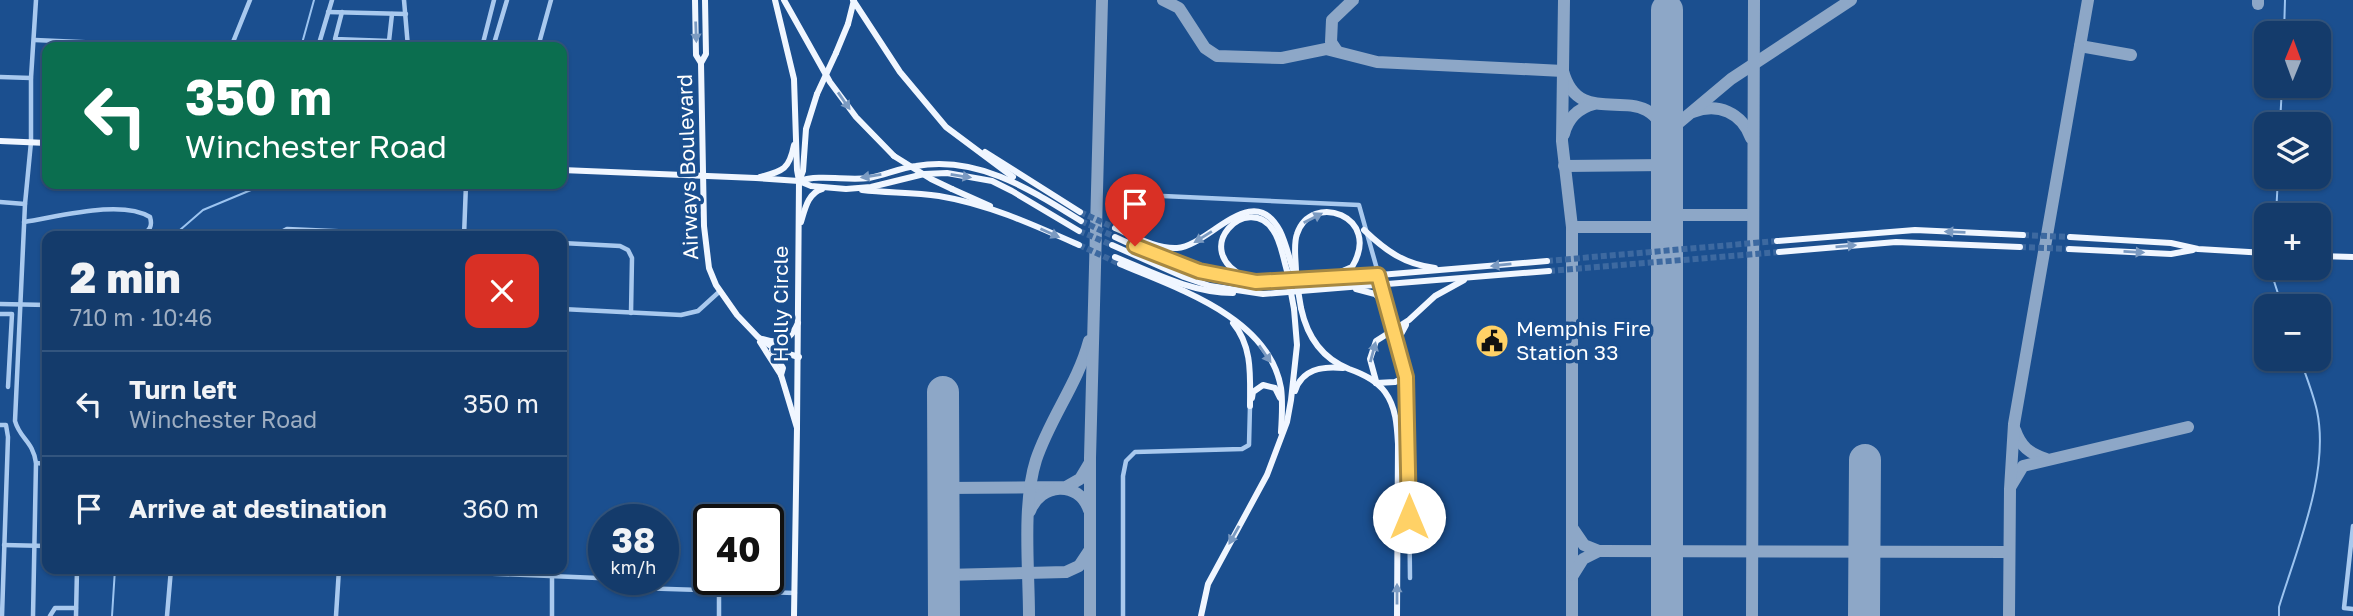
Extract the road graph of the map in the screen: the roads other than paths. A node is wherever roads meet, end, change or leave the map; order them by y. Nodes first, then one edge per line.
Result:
1 (36, 0) edge
2 (250, 0) edge
3 (332, 0) edge
4 (404, 0) edge
5 (494, 0) edge
6 (507, 0) edge
7 (551, 0) edge
8 (695, 0) edge
9 (705, 0) edge
10 (775, 0) edge
11 (784, 0) edge
12 (853, 0) edge
13 (328, 12) junction
14 (342, 12) junction
15 (392, 14) junction
16 (406, 14) junction
17 (35, 40) junction
18 (80, 42) edge
19 (233, 42) edge
20 (319, 42) edge
21 (408, 42) edge
22 (483, 42) edge
23 (494, 42) edge
24 (539, 42) edge
25 (701, 63) junction
26 (0, 76) edge
27 (31, 78) junction
28 (797, 119) junction
29 (961, 139) junction
30 (0, 141) edge
31 (31, 142) junction
32 (42, 143) edge
33 (567, 170) edge
34 (704, 177) junction
35 (756, 178) junction
36 (1142, 178) dead end
37 (799, 181) junction
38 (827, 188) junction
39 (466, 189) edge
40 (846, 189) junction
41 (1031, 191) junction
42 (0, 202) edge
43 (25, 204) junction
44 (1080, 212) tunnel mouth
45 (1021, 220) junction
46 (1081, 221) tunnel mouth
47 (24, 222) junction
48 (1115, 228) tunnel mouth
49 (1364, 230) junction
50 (148, 231) edge
51 (283, 231) edge
52 (333, 231) edge
53 (464, 231) edge
54 (799, 231) junction
55 (1080, 231) tunnel mouth
56 (2024, 234) tunnel mouth
57 (1115, 237) tunnel mouth
58 (2070, 237) tunnel mouth
59 (1777, 241) tunnel mouth
60 (567, 243) edge
61 (1079, 245) tunnel mouth
62 (1112, 245) tunnel mouth
63 (2020, 247) tunnel mouth
64 (2069, 249) tunnel mouth
65 (2198, 250) junction
66 (2254, 252) edge
67 (1779, 253) tunnel mouth
68 (2331, 256) edge
69 (1115, 257) tunnel mouth
70 (2353, 257) edge
71 (1547, 261) tunnel mouth
72 (1119, 264) tunnel mouth
73 (1455, 270) junction
74 (1549, 271) tunnel mouth
75 (1378, 275) junction
76 (1470, 277) junction
77 (1296, 278) junction
78 (1320, 280) junction
79 (1256, 282) junction
80 (1380, 284) junction
81 (1350, 287) junction
82 (720, 291) junction
83 (1263, 293) junction
84 (0, 304) edge
85 (1386, 304) junction
86 (20, 305) junction
87 (42, 305) edge
88 (1298, 308) junction
89 (567, 309) edge
90 (631, 313) junction
91 (0, 314) edge
92 (1226, 314) junction
93 (1409, 320) junction
94 (799, 321) junction
95 (1394, 330) junction
96 (758, 337) junction
97 (770, 346) junction
98 (1401, 353) junction
99 (799, 356) junction
100 (1348, 369) junction
101 (781, 375) junction
102 (1406, 377) junction
103 (1376, 383) junction
104 (8, 387) dead end
105 (1291, 400) junction
106 (1250, 406) junction
107 (1282, 407) junction
108 (0, 425) edge
109 (797, 428) junction
110 (1280, 440) junction
111 (36, 463) junction
112 (42, 464) edge
113 (3, 480) edge
114 (2, 523) edge
115 (2353, 526) edge
116 (4, 545) junction
117 (35, 545) junction
118 (42, 546) edge
119 (1, 564) edge
120 (77, 574) edge
121 (171, 574) edge
122 (339, 574) edge
123 (503, 574) edge
124 (552, 576) junction
125 (1410, 578) dead end
126 (693, 589) edge
127 (784, 593) edge
128 (795, 593) junction
129 (1, 594) edge
130 (719, 595) edge
131 (76, 608) junction
132 (2353, 608) edge
133 (50, 615) edge
134 (2, 616) edge
135 (33, 616) edge
136 (76, 616) edge
137 (167, 616) edge
138 (336, 616) edge
139 (552, 616) edge
140 (719, 616) edge
141 (794, 616) edge
142 (1123, 616) edge
143 (1201, 616) edge
144 (1397, 616) edge

1 - 17 street
2 - 19 street
3 - 13 street
4 - 16 street
5 - 22 street
6 - 23 street
7 - 24 street
8 -> 25 main road, Airways Boulevard
9 - 25 main road, Airways Boulevard
10 - 28 main road
11 -> 45 main road, bridge
12 - 29 main road
12 - 37 main road, bridge
13 - 14 street
13 - 20 street
14 - 15 street
14 - 15 street
15 - 16 street
16 - 21 street
17 - 18 street
17 - 27 street
25 - 34 main road, Airways Boulevard
26 - 27 street
27 - 31 street
28 - 35 main road
28 - 37 main road
29 - 41 main road
29 - 44 main road
30 - 31 main road
31 - 32 main road
31 - 43 street
33 - 34 main road
34 - 35 main road
34 - 82 main road, Airways Boulevard
35 - 37 main road
36 - 49 street
37 - 38 main road
41 -> 37 main road
37 - 54 main road, Holly Circle
38 - 40 main road
38 - 54 main road
39 - 53 street
40 - 45 main road
40 -> 55 main road
41 - 46 main road
42 - 43 street
43 - 47 street
45 -> 61 main road
47 - 50 street
47 - 86 street
77 -> 48 main road
49 - 73 main road
49 - 75 street
51 - 52 street
54 - 94 main road, Holly Circle
56 -> 59 main road
57 - 79 main road
58 - 65 main road
60 - 90 street
62 - 83 main road
67 -> 63 main road
64 -> 65 main road
65 - 66 main road
68 - 70 main road
69 - 83 main road
71 -> 73 main road
72 - 92 main road
73 - 75 main road
74 - 76 main road
75 - 78 main road
75 - 80 street
76 - 80 main road
76 - 93 main road
77 -> 78 main road
77 - 88 main road, bridge
78 - 79 main road
79 - 88 main road, bridge
80 - 81 main road
80 - 85 street
81 - 83 main road
81 - 85 main road
82 - 90 street
82 - 96 main road, Airways Boulevard
84 - 86 street
85 - 95 street
86 - 87 street
86 - 111 street
88 - 100 main road
88 - 105 main road
89 - 90 street
91 - 104 street
92 - 106 main road
92 -> 107 main road
93 - 95 main road
93 - 98 main road
94 - 96 main road
94 - 99 main road, Holly Circle
95 - 98 street
103 -> 95 main road
96 - 97 main road, Airways Boulevard
96 - 101 main road, Airways Boulevard
97 - 99 main road, Airways Boulevard
97 - 101 main road
98 - 102 street
99 - 109 main road, Holly Circle
100 - 103 main road
100 - 105 main road
101 - 109 main road, Airways Boulevard
102 - 103 main road
102 - 125 street
144 -> 103 main road
105 - 110 main road
106 - 107 main road
106 - 142 street
107 - 110 main road
108 - 113 street
109 - 128 main road, Airways Boulevard
110 -> 143 main road
111 - 112 street
111 - 117 street
113 - 114 street
114 - 116 street
115 - 132 street
116 - 117 street
116 - 119 street
117 - 118 street
117 - 135 street
119 - 129 street
120 - 131 street
121 - 137 street
122 - 138 street
123 - 124 street
124 - 126 street
124 - 139 street
127 - 128 street
128 - 141 main road, Airways Boulevard
129 - 134 street
130 - 140 street
131 - 133 street
131 - 136 street

